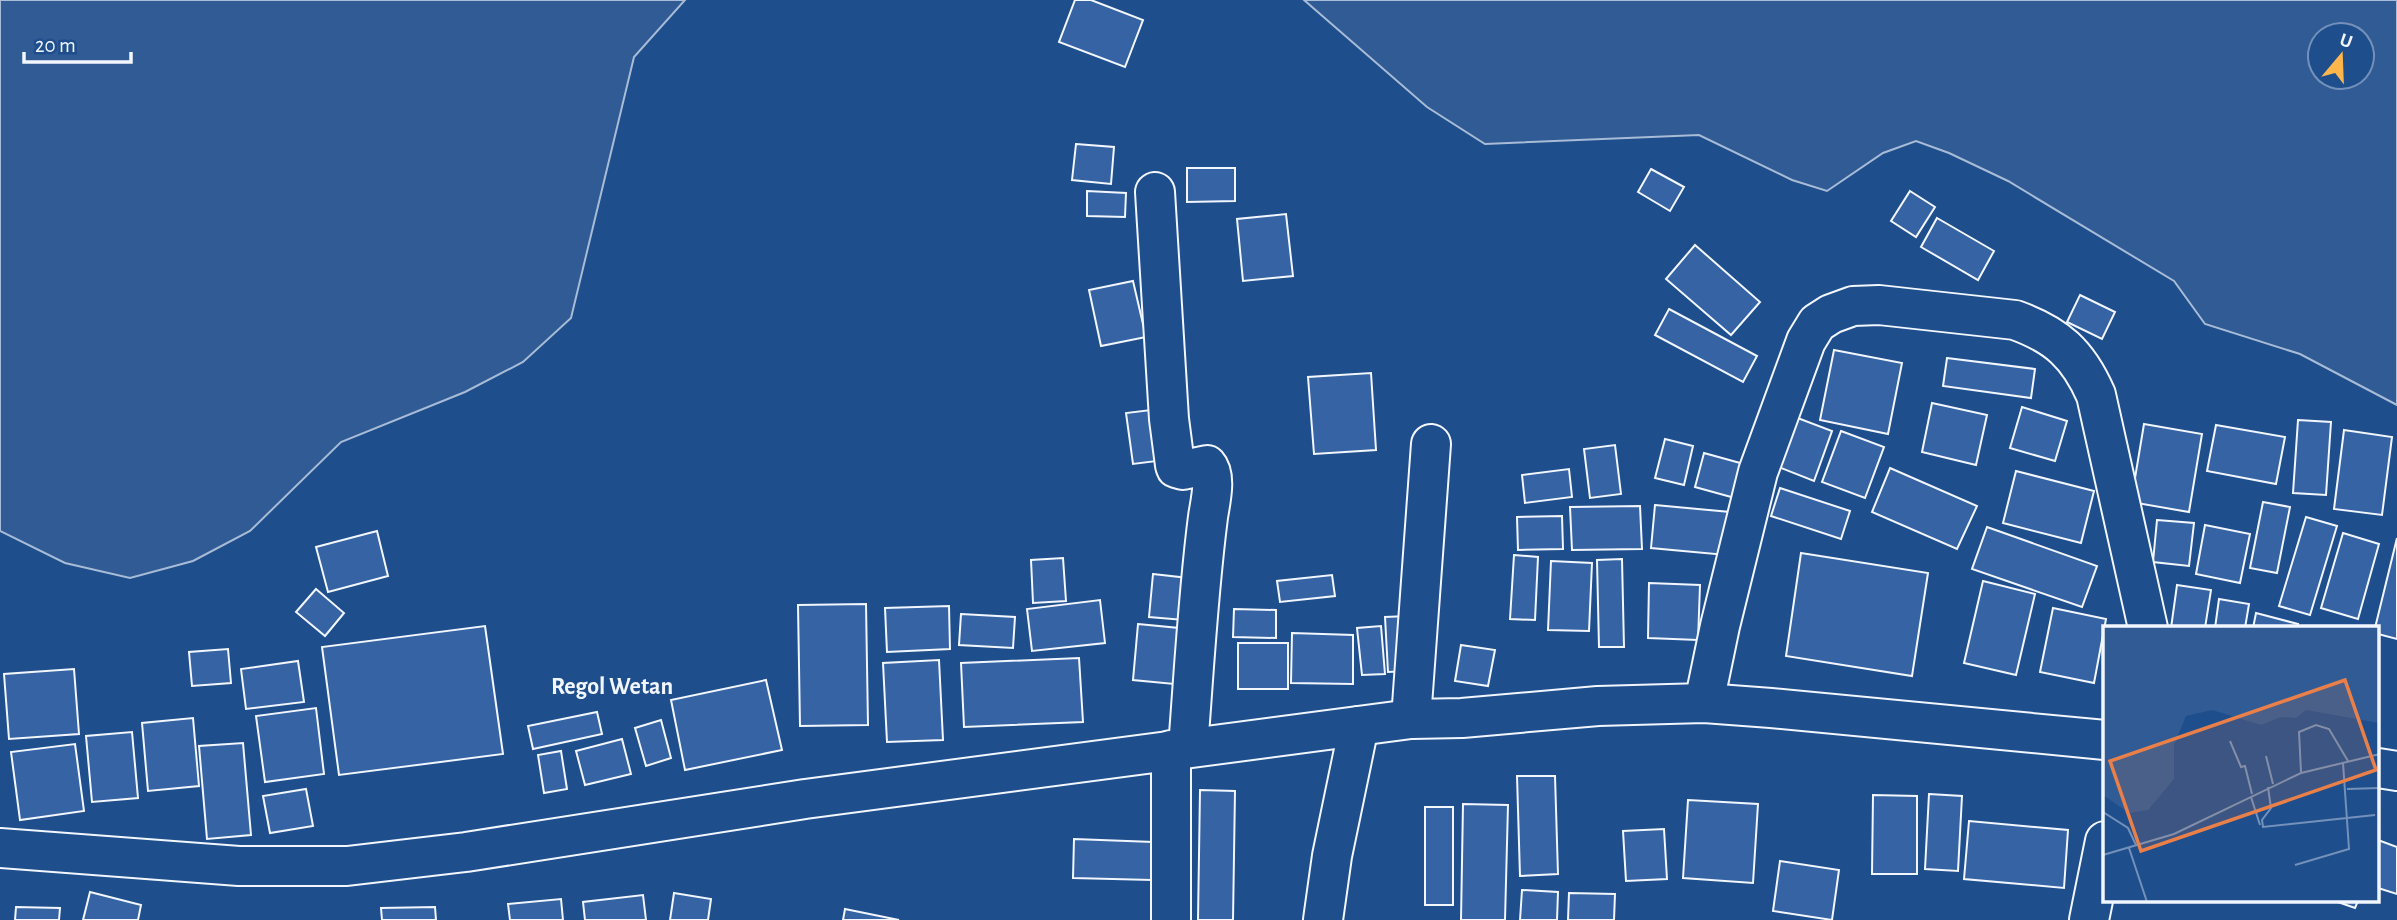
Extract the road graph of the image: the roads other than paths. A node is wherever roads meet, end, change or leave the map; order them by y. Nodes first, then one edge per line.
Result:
1 (1155, 192) dead end
2 (1431, 444) dead end
3 (2148, 626) edge
4 (1704, 703) junction
5 (1412, 719) junction
6 (1359, 726) junction
7 (2103, 740) edge
8 (1179, 749) junction
9 (0, 848) edge
10 (2103, 851) edge
11 (1171, 920) edge
12 (1323, 920) edge
13 (2089, 920) edge

1 - 8 main road
2 - 5 main road
3 - 4 main road
4 - 5 main road
4 - 7 main road
5 - 6 main road
6 - 8 main road
6 - 12 main road
8 - 9 main road
8 - 11 main road
10 - 13 main road

